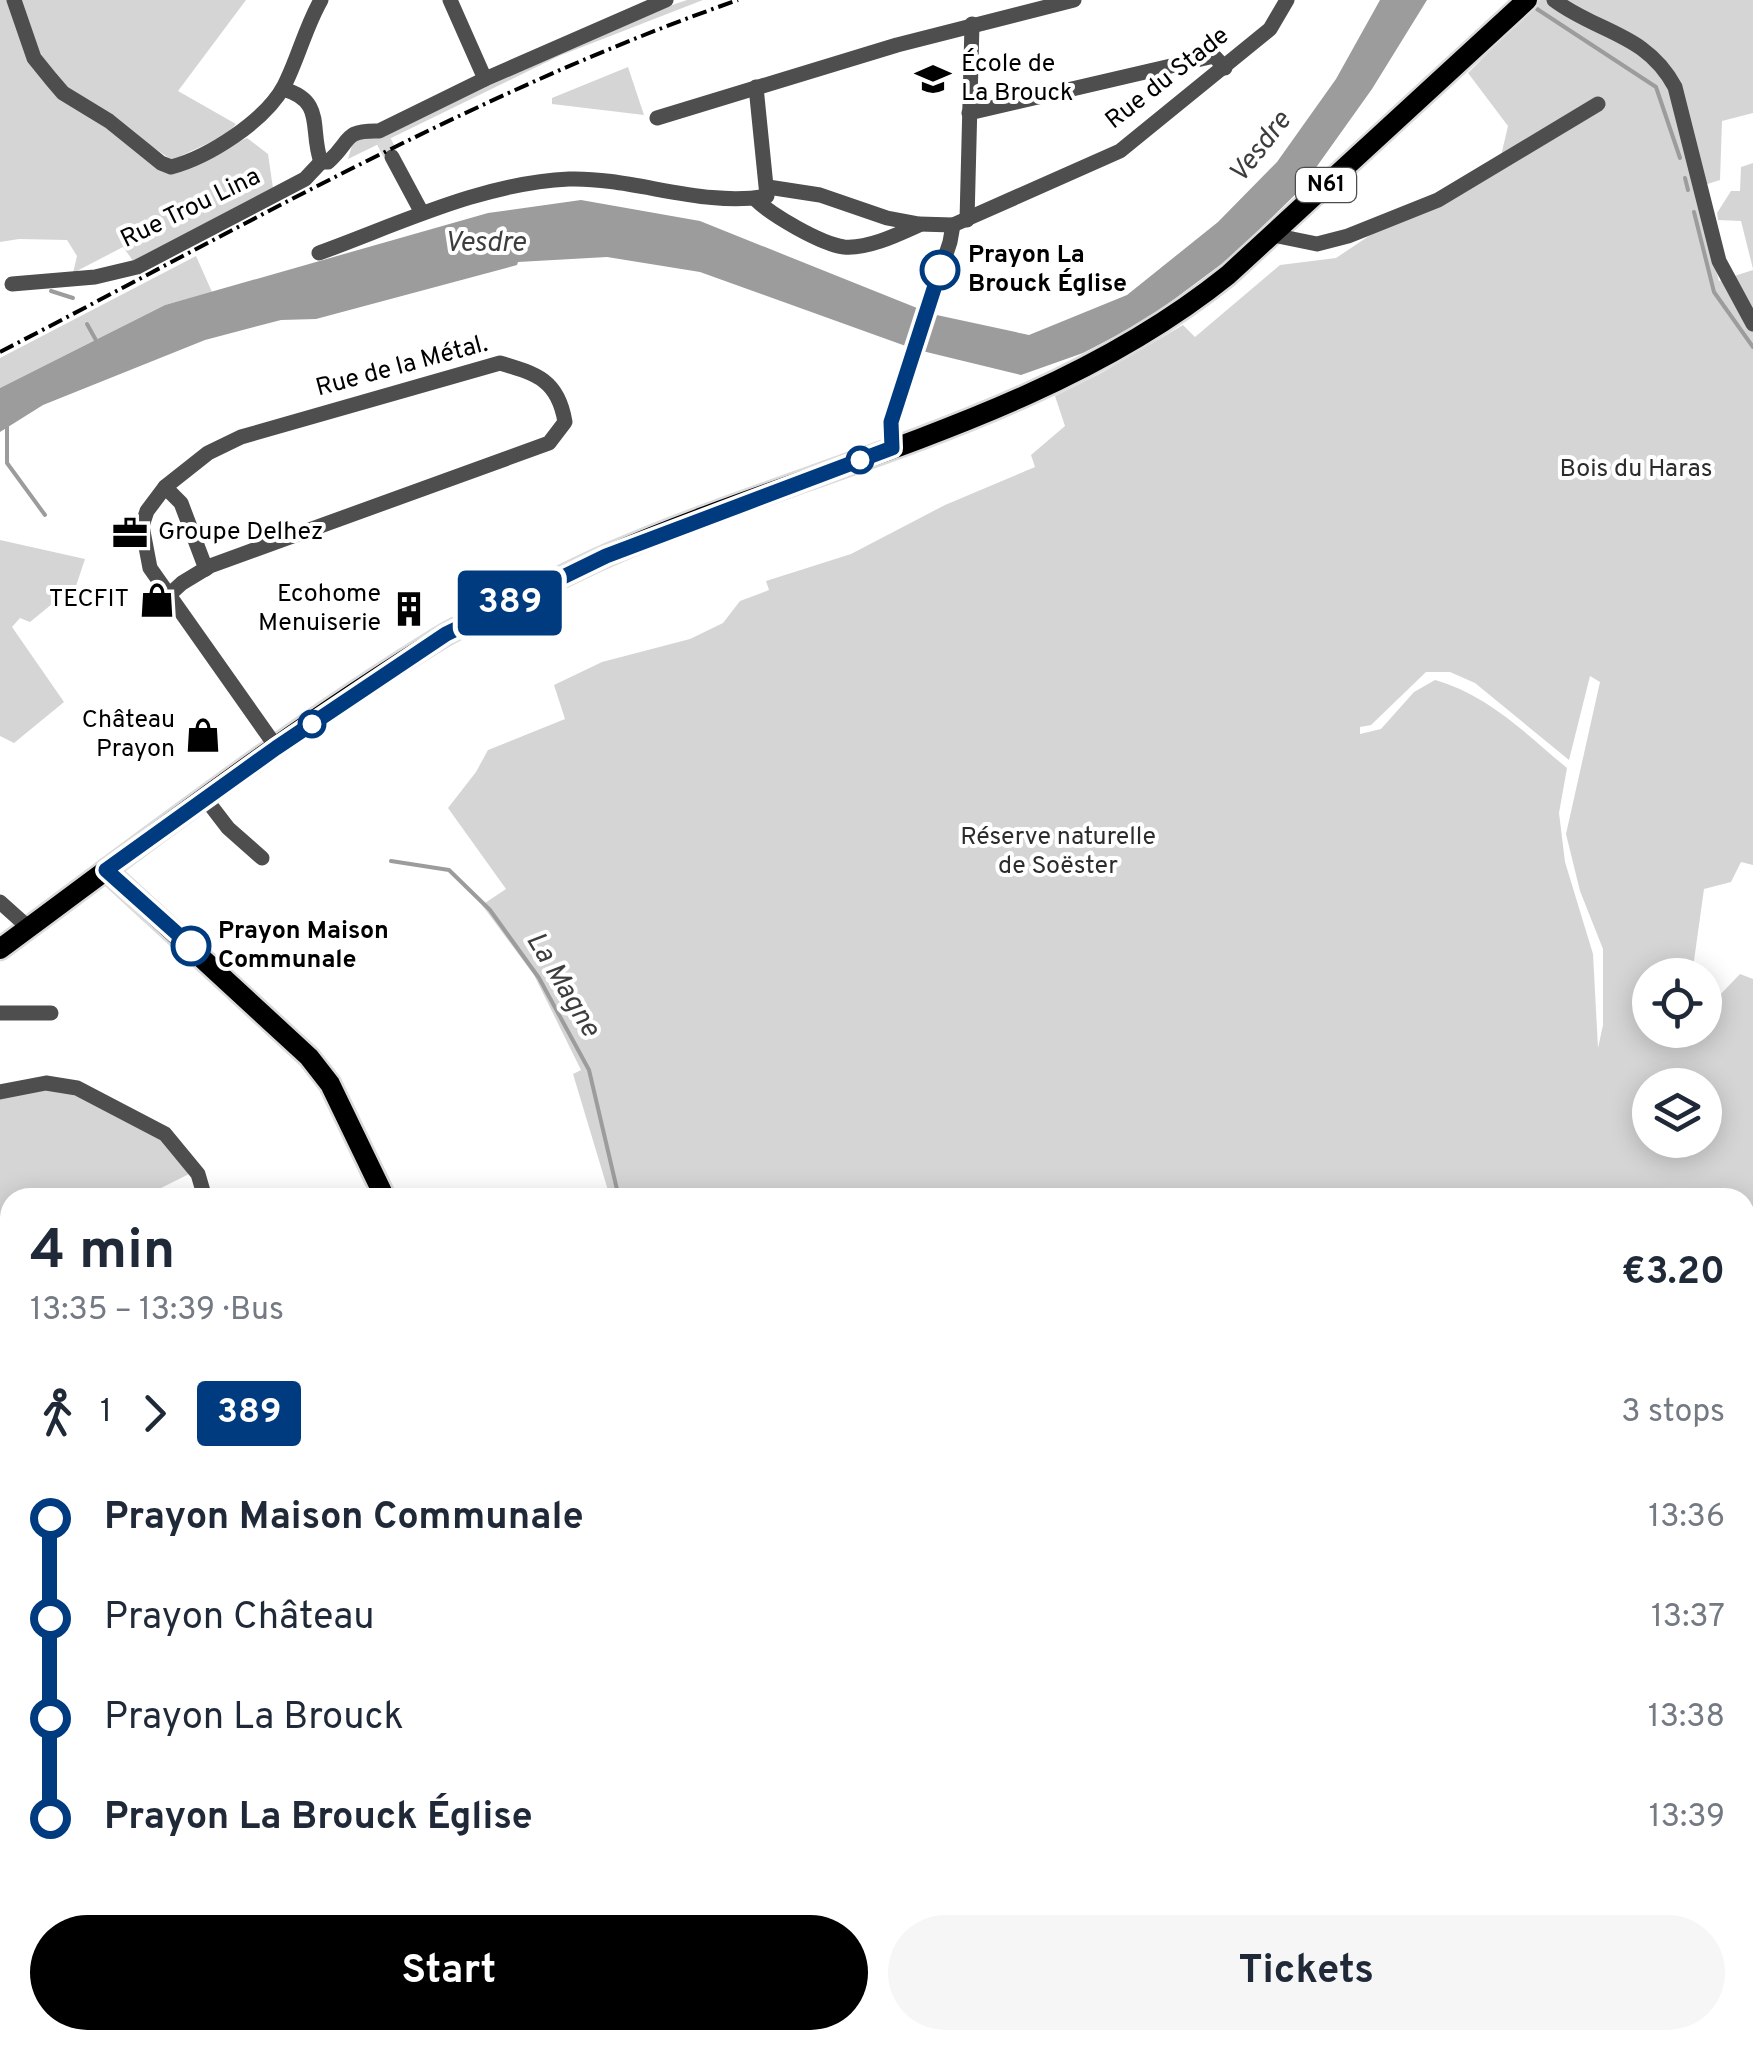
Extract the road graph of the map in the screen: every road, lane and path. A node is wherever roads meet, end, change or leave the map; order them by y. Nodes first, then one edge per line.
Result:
1 (14, 0) edge
2 (321, 0) edge
3 (450, 0) edge
4 (666, 0) edge
5 (1074, 0) edge
6 (1286, 0) edge
7 (1527, 0) edge
8 (1554, 0) edge
9 (972, 24) junction
10 (1225, 68) junction
11 (485, 79) junction
12 (756, 88) junction
13 (282, 89) junction
14 (1598, 104) dead end
15 (969, 113) junction
16 (657, 118) dead end
17 (392, 157) tunnel mouth
18 (321, 162) junction
19 (768, 188) junction
20 (755, 199) junction
21 (422, 213) junction
22 (960, 222) junction
23 (919, 224) junction
24 (1273, 234) junction
25 (319, 253) dead end
26 (12, 284) dead end
27 (1753, 324) edge
28 (892, 448) junction
29 (164, 487) junction
30 (206, 569) junction
31 (170, 594) junction
32 (276, 748) junction
33 (205, 798) junction
34 (262, 858) dead end
35 (106, 870) junction
36 (0, 902) edge
37 (29, 928) junction
38 (0, 949) edge
39 (0, 1012) edge
40 (51, 1013) dead end
41 (0, 1092) edge
42 (202, 1188) edge
43 (380, 1188) edge

1 - 13 street
2 - 13 street
3 - 11 street
4 - 11 street, Rue Trou Lina
5 - 9 street
6 - 10 street, Rue du Stade
7 - 24 main road, N61
8 - 27 street
9 - 12 street
9 - 15 street
10 - 15 street
10 - 22 street, Rue du Stade
11 - 18 street, Rue Trou Lina
12 - 16 street
12 - 19 street
13 - 18 street
14 - 24 street
15 - 22 street
17 - 21 street
18 - 26 street, Rue Trou Lina
19 - 20 street
19 - 23 street
20 - 21 street
20 - 23 street
21 - 25 street
22 - 23 street
22 - 28 street
24 - 28 main road, N61
28 - 32 main road, N61
29 - 30 street
29 - 30 street, Rue de la Métal.
29 - 31 street, Rue de la Métal.
30 - 31 street, Rue de la Métal.
31 - 32 street, Rue de la Métal.
32 - 33 main road, N61
33 - 34 street
33 - 35 main road, N61
35 - 37 main road, N61
35 - 43 main road
36 - 37 street
37 - 38 main road, N61
39 - 40 street
41 - 42 street

